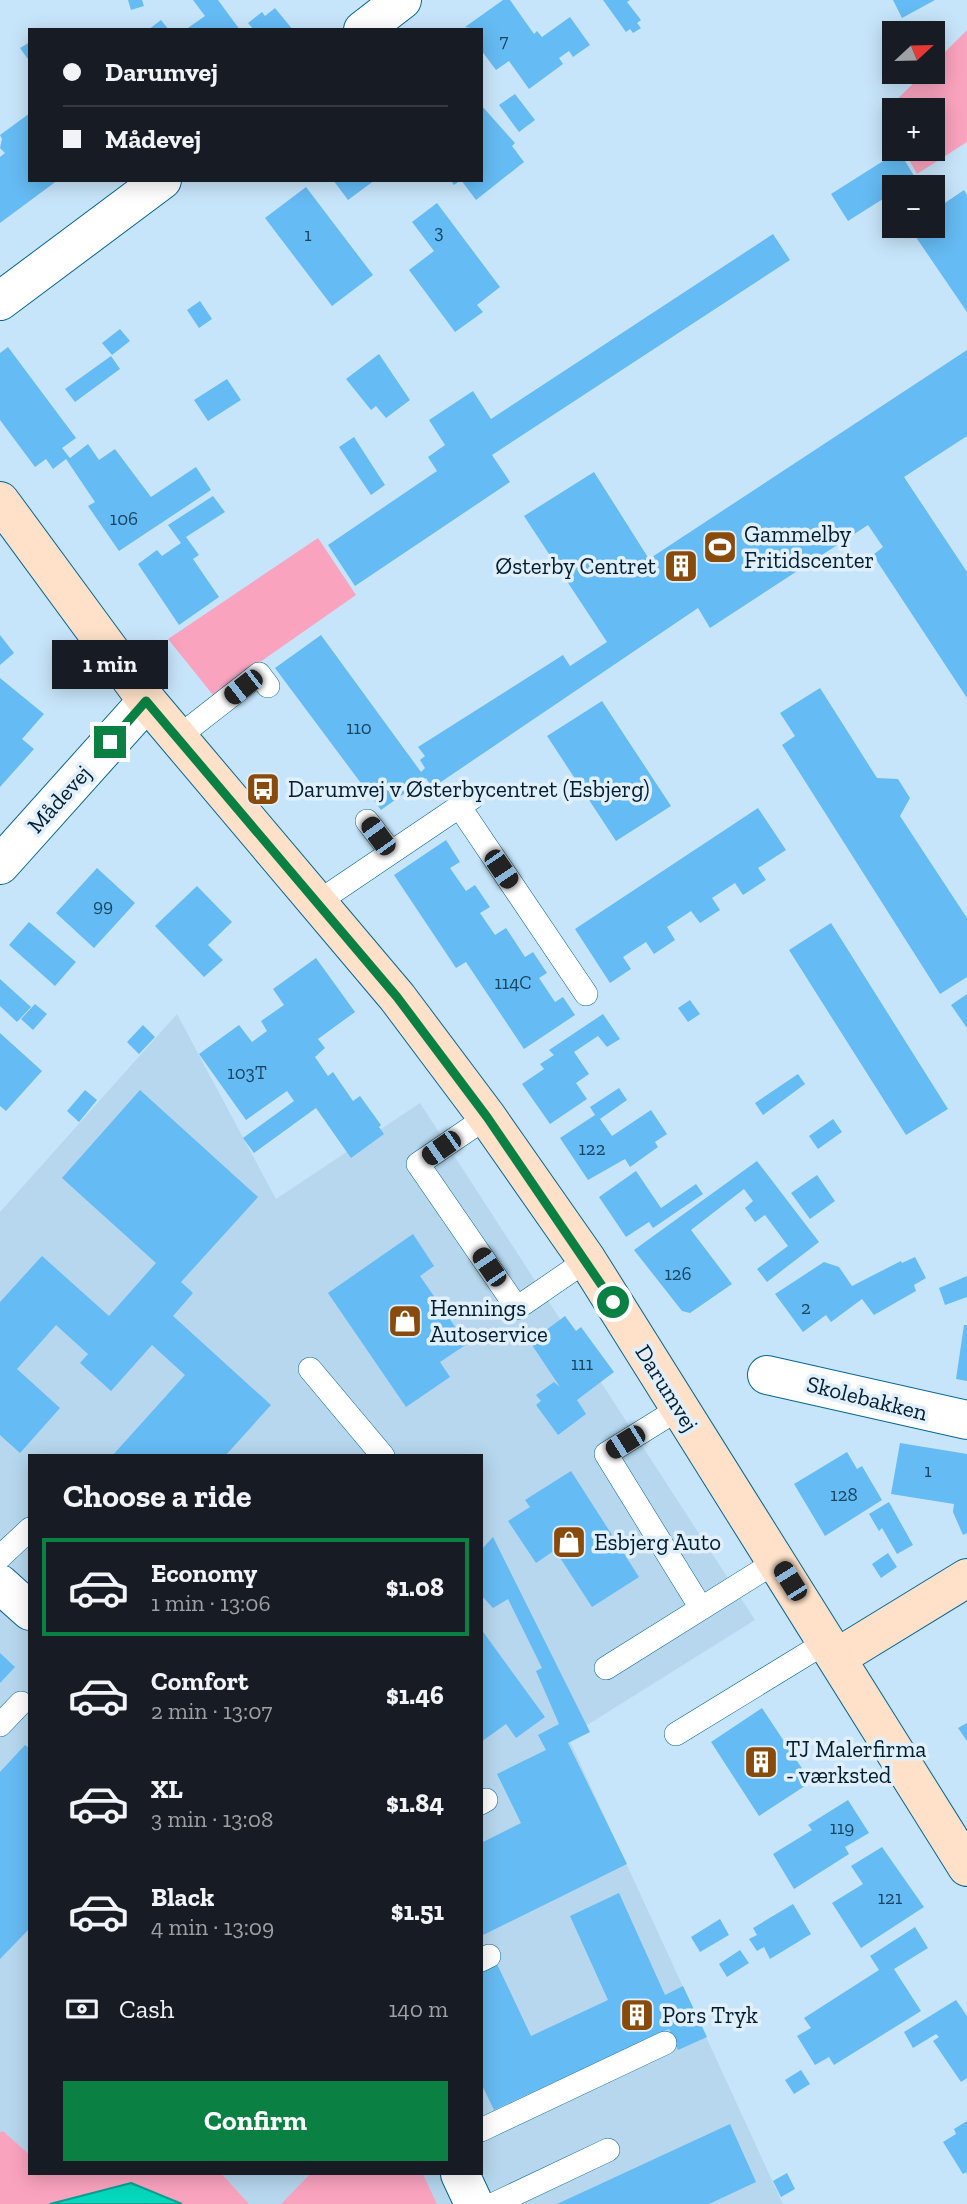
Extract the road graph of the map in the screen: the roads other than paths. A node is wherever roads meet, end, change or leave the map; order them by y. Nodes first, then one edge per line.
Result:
1 (402, 0) edge
2 (366, 28) edge
3 (159, 182) edge
4 (0, 301) edge
5 (0, 502) edge
6 (268, 686) dead end
7 (146, 701) junction
8 (177, 738) junction
9 (367, 821) dead end
10 (391, 852) junction
11 (0, 865) edge
12 (317, 902) junction
13 (586, 994) dead end
14 (487, 1117) junction
15 (587, 1260) junction
16 (310, 1369) dead end
17 (767, 1374) dead end
18 (680, 1409) junction
19 (967, 1420) edge
20 (381, 1454) edge
21 (28, 1531) edge
22 (0, 1556) edge
23 (777, 1561) junction
24 (967, 1578) edge
25 (0, 1584) edge
26 (701, 1608) junction
27 (28, 1609) edge
28 (833, 1649) junction
29 (606, 1668) dead end
30 (27, 1703) edge
31 (0, 1725) edge
32 (676, 1734) dead end
33 (967, 1867) edge
34 (665, 2043) dead end
35 (483, 2129) edge
36 (608, 2150) dead end
37 (460, 2175) edge
38 (474, 2204) edge
39 (494, 2204) edge

1 - 2 street
3 - 4 street
5 - 7 street, Darumvej
6 - 8 lane
7 - 8 street, Darumvej
7 - 11 street, Mådevej
8 - 12 street, Darumvej
9 - 10 lane
10 - 12 lane
10 - 13 lane
12 - 14 street, Darumvej
14 - 15 street, Darumvej
14 - 15 lane
15 - 18 street, Darumvej
16 - 20 lane
17 - 19 street, Skolebakken
18 - 23 street, Darumvej
18 - 26 lane
21 - 22 lane
23 - 26 lane
23 - 28 street, Darumvej
24 - 28 street
25 - 27 street
26 - 29 lane
28 - 32 lane
28 - 33 street, Darumvej
30 - 31 lane
34 - 35 lane
36 - 39 lane
37 - 38 street

